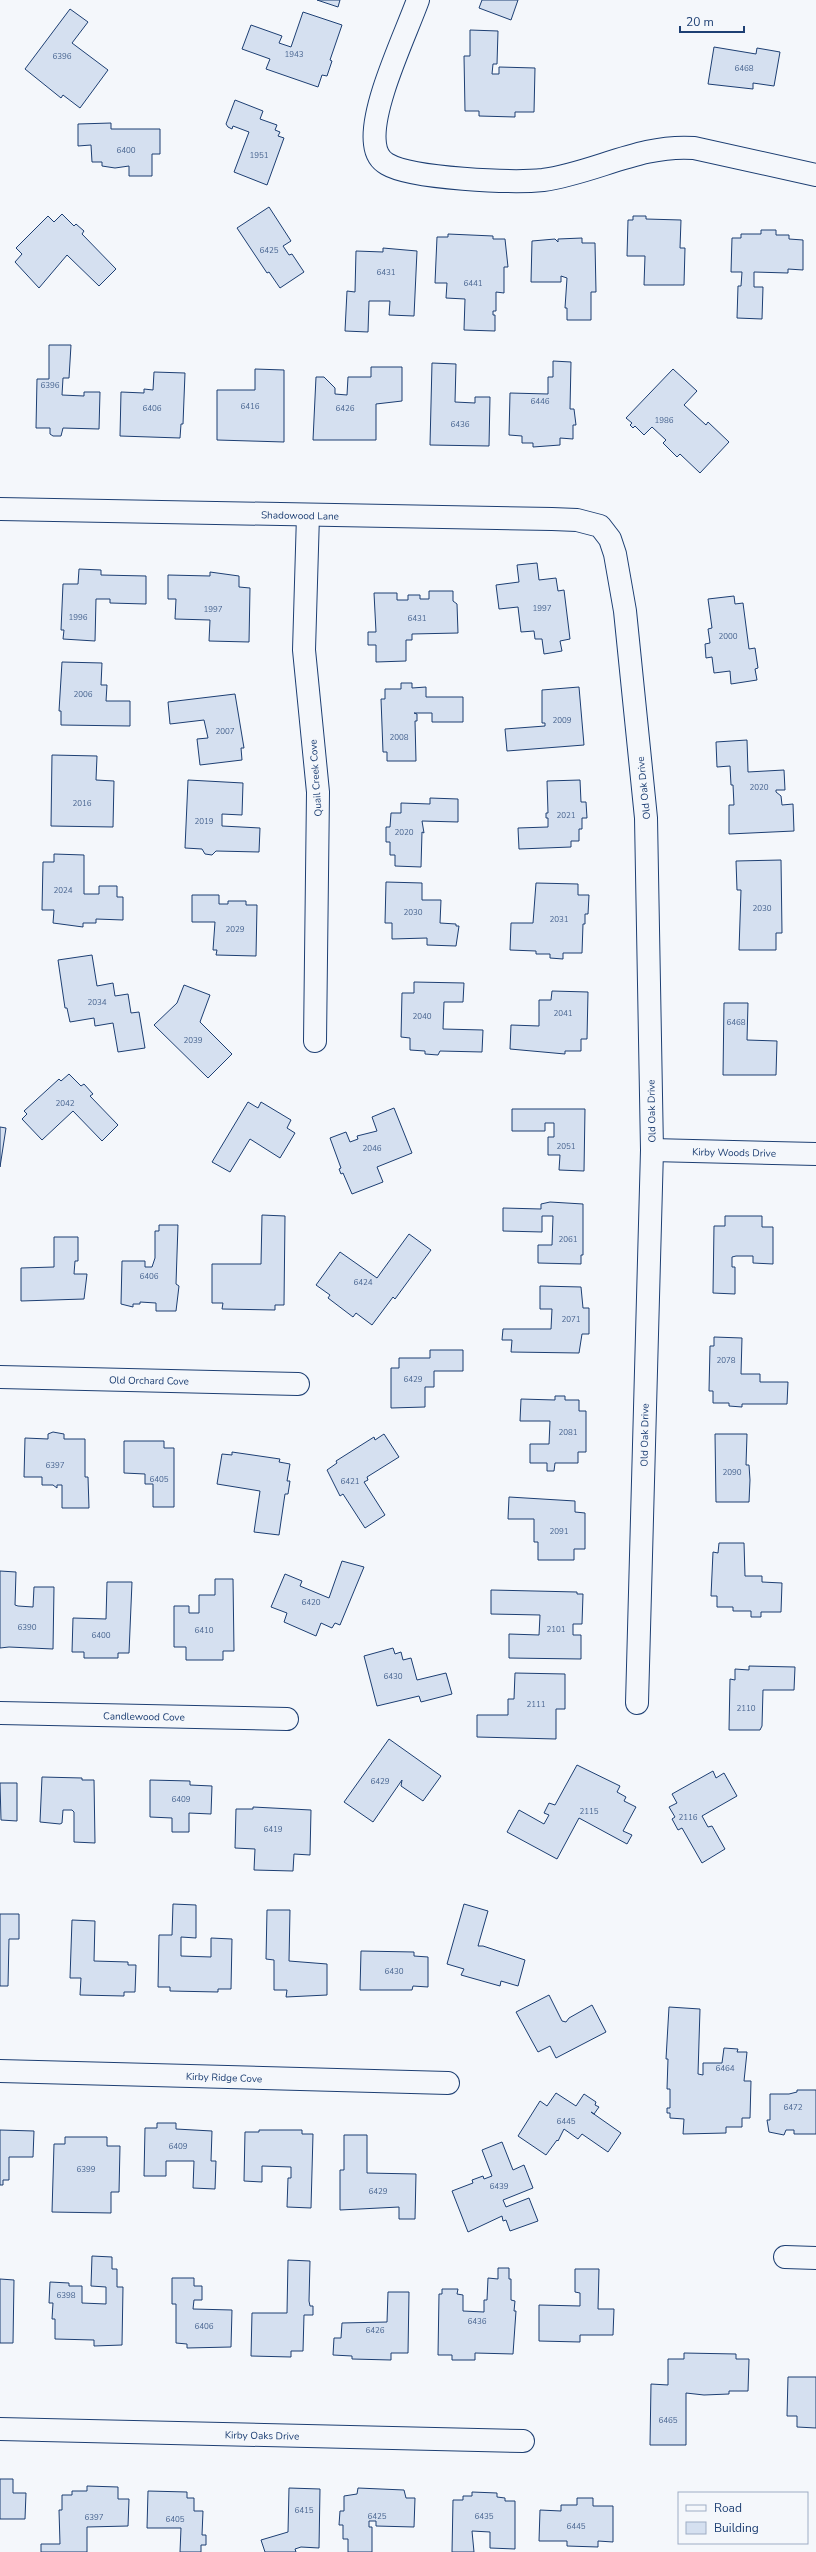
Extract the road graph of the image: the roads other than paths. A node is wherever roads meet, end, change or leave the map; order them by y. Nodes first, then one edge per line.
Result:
1 (418, 0) edge
2 (816, 175) edge
3 (0, 509) edge
4 (308, 515) junction
5 (600, 526) joint
6 (315, 1041) dead end
7 (652, 1150) junction
8 (816, 1154) edge
9 (0, 1377) edge
10 (298, 1384) dead end
11 (637, 1703) dead end
12 (0, 1713) edge
13 (287, 1719) dead end
14 (0, 2071) edge
15 (448, 2083) dead end
16 (784, 2257) dead end
17 (816, 2258) edge
18 (0, 2430) edge
19 (523, 2441) dead end

1 - 2 street
3 - 4 street, Shadowood Lane
4 - 5 street, Shadowood Lane
4 - 6 street, Quail Creek Cove
5 - 7 street, Old Oak Drive
7 - 8 street, Kirby Woods Drive
7 - 11 street, Old Oak Drive
9 - 10 street, Old Orchard Cove
12 - 13 street, Candlewood Cove
14 - 15 street, Kirby Ridge Cove
16 - 17 street
18 - 19 street, Kirby Oaks Drive

